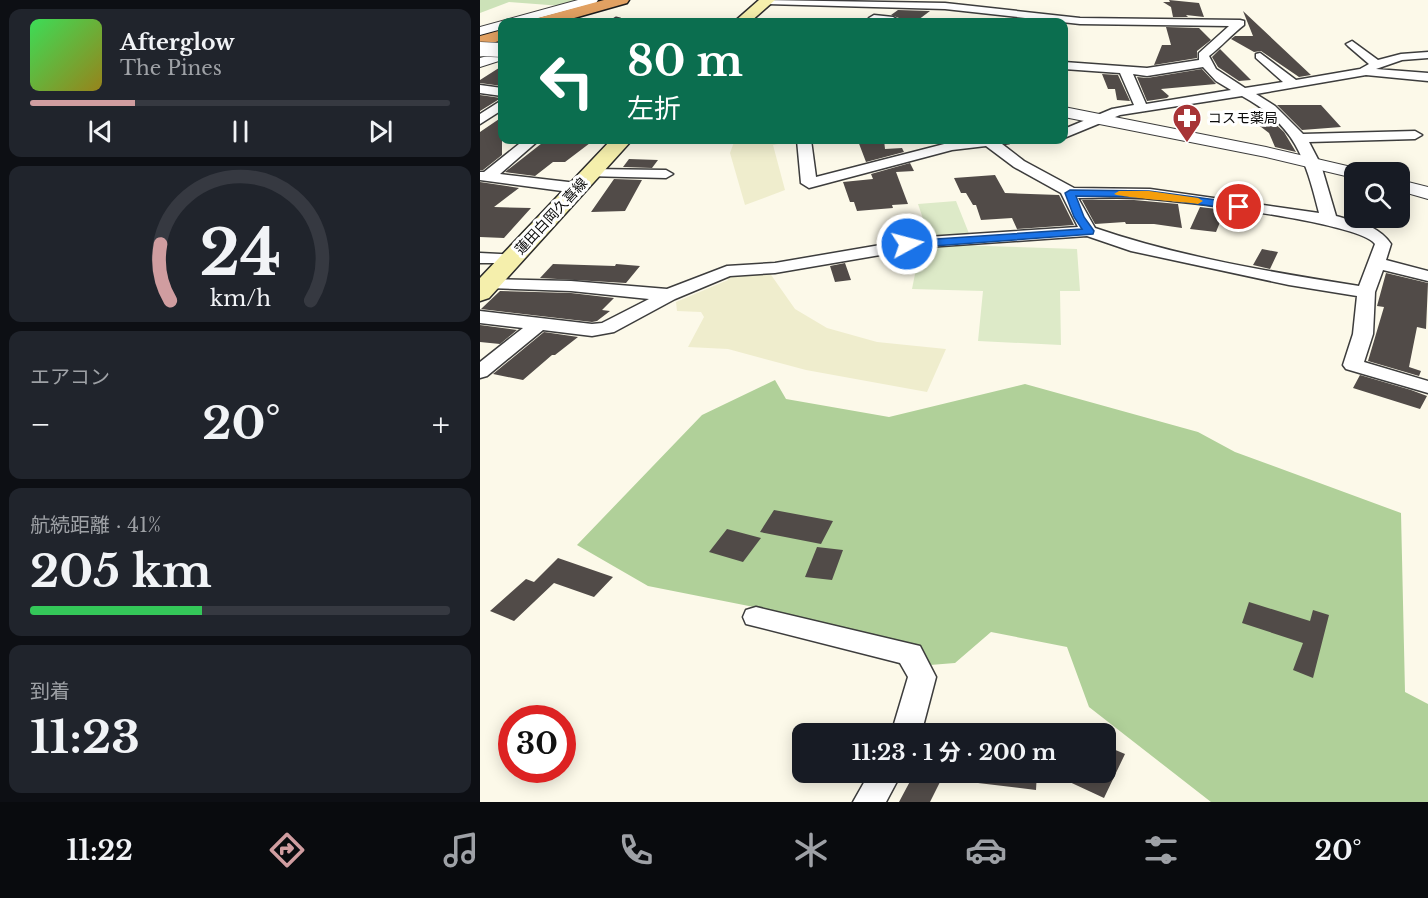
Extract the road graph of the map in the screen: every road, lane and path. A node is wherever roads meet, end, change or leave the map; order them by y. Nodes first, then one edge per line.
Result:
1 (592, 0) edge
2 (768, 0) edge
3 (629, 2) edge
4 (948, 3) edge
5 (923, 5) junction
6 (526, 18) edge
7 (561, 18) edge
8 (583, 18) edge
9 (746, 18) edge
10 (911, 18) edge
11 (1050, 18) edge
12 (1068, 21) edge
13 (1210, 22) junction
14 (498, 26) edge
15 (480, 31) edge
16 (1223, 35) junction
17 (498, 36) edge
18 (480, 42) edge
19 (1352, 44) dead end
20 (498, 45) edge
21 (480, 50) edge
22 (498, 50) edge
23 (1428, 55) edge
24 (1260, 56) dead end
25 (498, 57) edge
26 (480, 63) edge
27 (1204, 63) junction
28 (1376, 64) junction
29 (1068, 65) edge
30 (1125, 71) junction
31 (1364, 72) junction
32 (1428, 77) edge
33 (1293, 84) junction
34 (480, 89) edge
35 (498, 91) edge
36 (1242, 92) junction
37 (498, 107) edge
38 (1141, 107) junction
39 (1068, 113) edge
40 (1100, 119) junction
41 (480, 120) edge
42 (1068, 132) edge
43 (1415, 135) dead end
44 (1299, 138) junction
45 (527, 144) edge
46 (618, 144) edge
47 (804, 144) edge
48 (964, 144) edge
49 (992, 144) edge
50 (1313, 162) junction
51 (1344, 170) edge
52 (666, 174) dead end
53 (484, 176) edge
54 (584, 180) junction
55 (1410, 188) edge
56 (1070, 193) junction
57 (1428, 193) edge
58 (1329, 219) junction
59 (1089, 231) junction
60 (480, 258) edge
61 (511, 260) junction
62 (1376, 263) junction
63 (1428, 276) edge
64 (485, 288) edge
65 (1366, 292) junction
66 (669, 295) junction
67 (480, 317) edge
68 (539, 324) junction
69 (480, 372) edge
70 (1428, 387) edge
71 (756, 617) dead end
72 (909, 723) edge
73 (880, 783) edge
74 (869, 802) edge

1 - 6 street
2 - 5 street
2 - 9 main road
3 - 7 highway
3 - 8 highway
4 - 5 street
4 - 11 street
5 - 10 street
12 - 13 street
13 - 16 street
13 - 16 street
14 - 15 street
16 - 27 street
17 - 18 highway
19 - 28 street
20 - 21 highway
21 - 22 street, bridge
23 - 28 street
24 - 33 street
25 - 26 street
27 - 30 street
27 - 36 street
28 - 31 street
29 - 30 street
30 - 38 street
31 - 32 street
31 - 33 street
33 - 36 street
34 - 35 street
36 - 38 street
36 - 44 street
37 - 41 street
38 - 40 street
39 - 40 street
40 - 42 street
40 - 50 street
43 - 44 street
44 - 50 street
45 - 53 street
46 - 54 main road, 蓮田白岡久喜線
47 - 48 street
49 - 56 street
50 - 51 street
50 - 58 street
52 - 54 street
53 - 54 street
54 - 61 main road, 蓮田白岡久喜線
55 - 57 street
56 - 58 street
56 - 59 street
58 - 62 street
59 - 65 street
59 - 66 street
60 - 61 street
61 - 64 main road, 蓮田白岡久喜線
62 - 63 street
62 - 65 street
64 - 66 street
65 - 70 street
66 - 68 street
67 - 68 street
68 - 69 street
71 - 72 street
73 - 74 street

